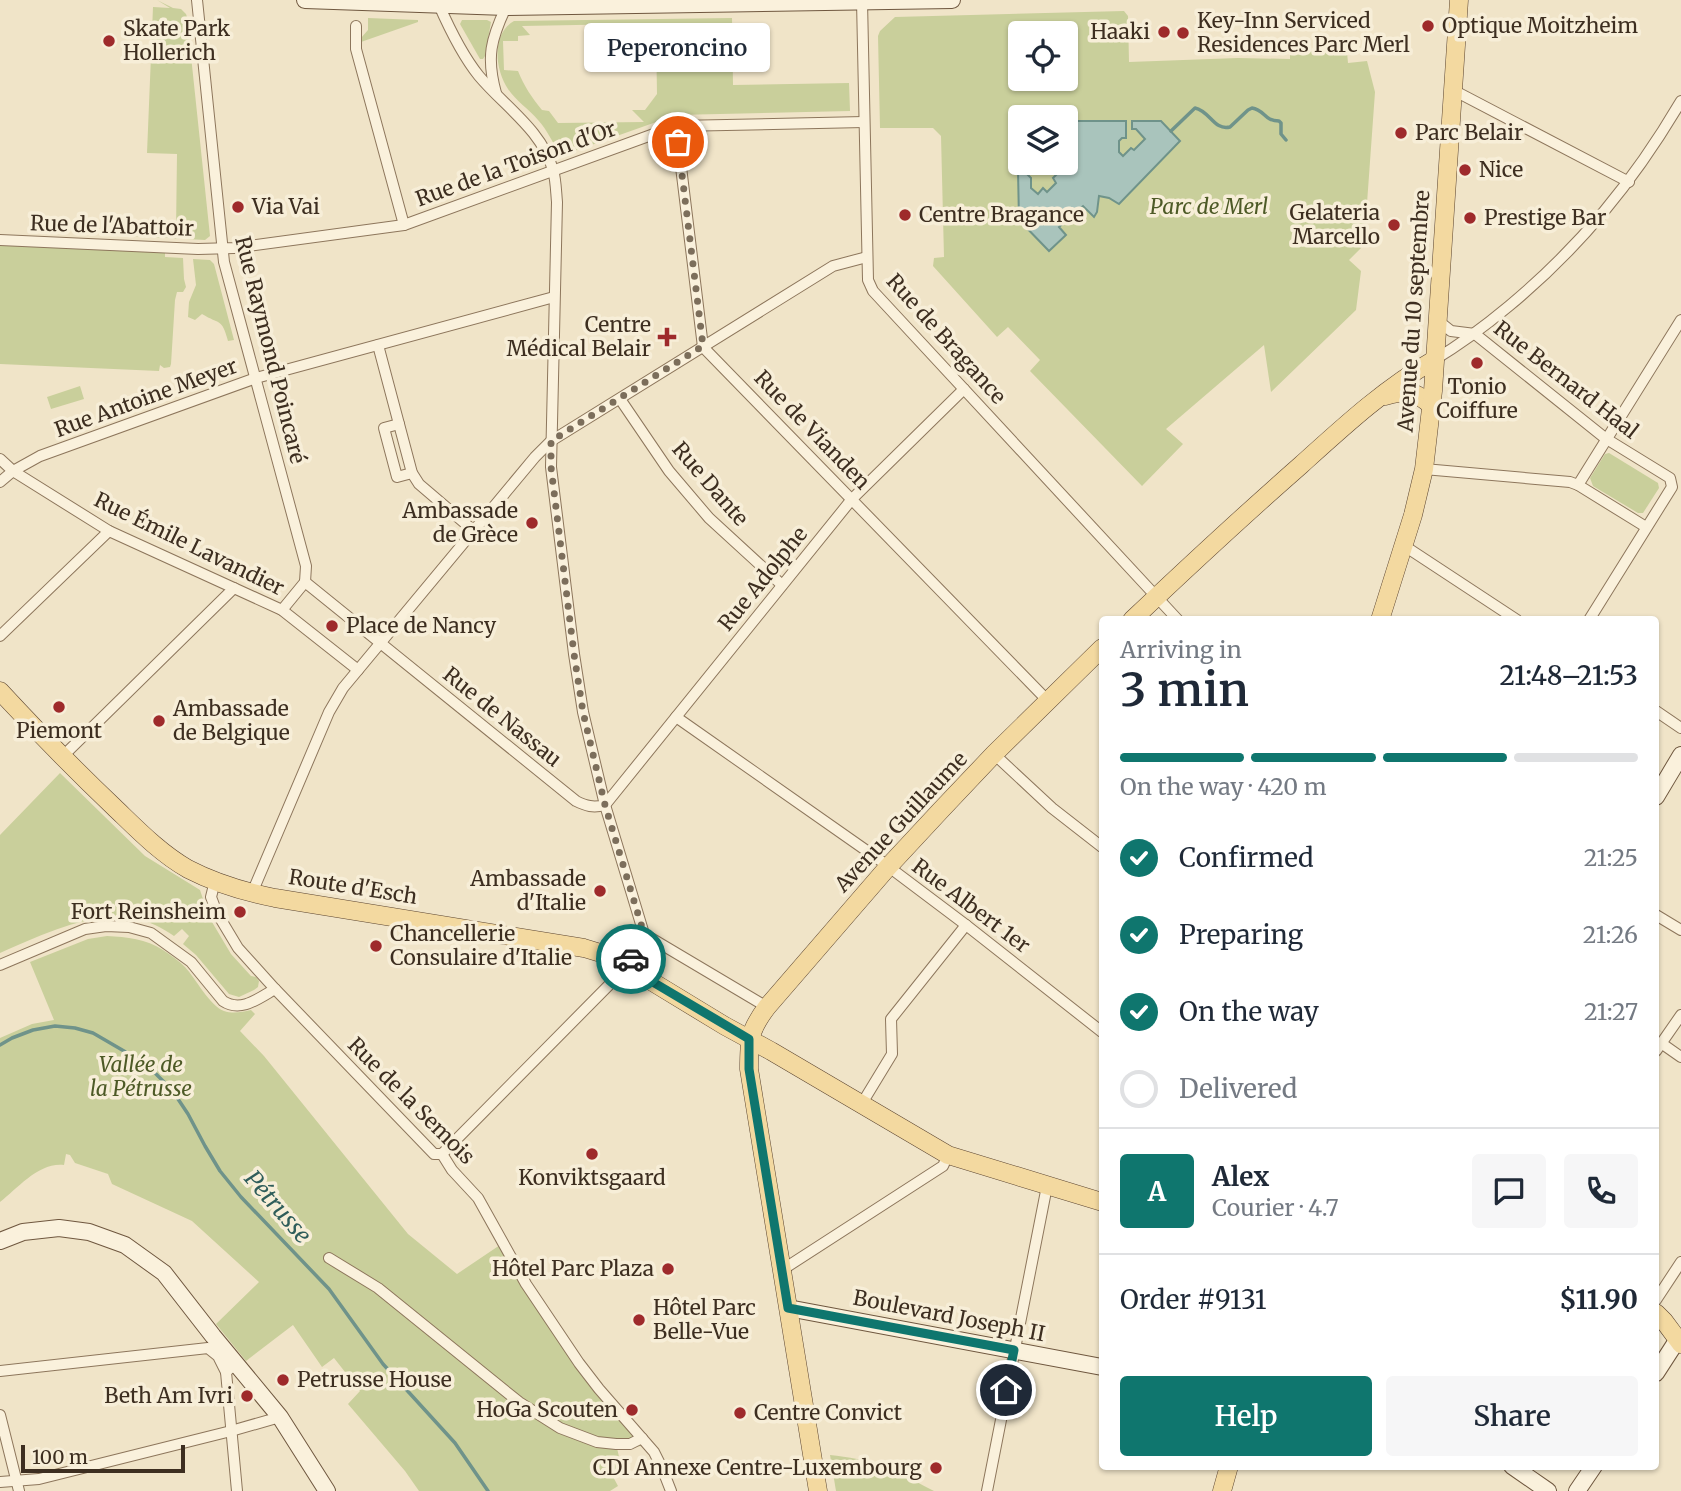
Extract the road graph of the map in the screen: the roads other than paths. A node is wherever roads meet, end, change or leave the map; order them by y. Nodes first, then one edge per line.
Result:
1 (197, 0) edge
2 (305, 0) edge
3 (952, 0) edge
4 (1459, 0) edge
5 (862, 1) edge
6 (439, 5) junction
7 (506, 7) junction
8 (356, 26) dead end
9 (1453, 90) junction
10 (497, 95) junction
11 (1681, 101) edge
12 (864, 122) junction
13 (676, 126) junction
14 (554, 170) junction
15 (1629, 182) junction
16 (404, 226) junction
17 (0, 240) edge
18 (222, 248) junction
19 (867, 257) junction
20 (554, 297) junction
21 (1437, 320) junction
22 (1681, 320) edge
23 (1475, 334) junction
24 (378, 345) junction
25 (703, 346) junction
26 (1434, 360) junction
27 (256, 378) junction
28 (964, 389) junction
29 (1378, 398) junction
30 (620, 399) junction
31 (1431, 405) junction
32 (1605, 438) junction
33 (551, 441) junction
34 (0, 459) edge
35 (1424, 469) junction
36 (13, 471) junction
37 (0, 482) edge
38 (1578, 485) junction
39 (852, 499) junction
40 (1646, 527) junction
41 (109, 531) junction
42 (474, 531) junction
43 (1403, 545) junction
44 (305, 582) junction
45 (782, 585) junction
46 (234, 589) junction
47 (1157, 597) junction
48 (282, 610) junction
49 (1136, 616) edge
50 (1174, 616) edge
51 (1381, 616) edge
52 (1511, 616) edge
53 (1590, 616) edge
54 (0, 636) edge
55 (380, 644) junction
56 (1099, 651) edge
57 (358, 670) junction
58 (0, 691) edge
59 (1048, 701) junction
60 (1659, 713) edge
61 (676, 717) junction
62 (1681, 728) edge
63 (994, 754) junction
64 (1681, 755) edge
65 (62, 757) junction
66 (1659, 792) edge
67 (605, 805) junction
68 (1099, 845) edge
69 (888, 867) junction
70 (215, 881) junction
71 (252, 893) junction
72 (1659, 917) edge
73 (966, 925) junction
74 (1681, 930) edge
75 (644, 934) junction
76 (627, 964) junction
77 (0, 965) edge
78 (275, 989) junction
79 (767, 1007) junction
80 (1681, 1015) edge
81 (1099, 1030) edge
82 (749, 1039) junction
83 (1659, 1046) edge
84 (1659, 1047) edge
85 (1681, 1057) edge
86 (861, 1105) junction
87 (442, 1154) junction
88 (948, 1155) junction
89 (1047, 1186) junction
90 (1099, 1201) edge
91 (0, 1241) edge
92 (329, 1258) dead end
93 (1681, 1262) edge
94 (782, 1270) junction
95 (1659, 1295) edge
96 (788, 1308) junction
97 (1659, 1316) edge
98 (213, 1336) junction
99 (1680, 1341) edge
100 (198, 1349) junction
101 (1014, 1350) junction
102 (1099, 1366) edge
103 (231, 1368) junction
104 (1659, 1369) edge
105 (0, 1371) edge
106 (0, 1415) edge
107 (280, 1417) junction
108 (231, 1431) junction
109 (642, 1438) junction
110 (1228, 1470) edge
111 (1517, 1470) edge
112 (1591, 1470) edge
113 (0, 1482) edge
114 (17, 1486) edge
115 (1538, 1488) edge
116 (237, 1491) edge
117 (327, 1491) edge
118 (671, 1491) edge
119 (818, 1491) edge
120 (986, 1491) edge
121 (1222, 1491) edge
122 (1577, 1491) edge

1 - 18 street, Rue Raymond Poincaré
2 - 6 main road
3 - 5 main road
4 - 9 main road, Avenue du 10 septembre
5 - 7 main road
5 - 12 street, Rue de Bragance
6 - 7 main road
6 - 10 street
7 - 10 street
8 - 16 street
9 - 15 street
9 - 21 main road, Avenue du 10 septembre
10 - 14 street
11 - 15 street
12 - 13 street, Rue de la Toison d'Or
12 - 19 street, Rue de Bragance
13 - 14 street, Rue de la Toison d'Or
13 - 25 street
14 - 16 street, Rue de la Toison d'Or
14 - 20 street
15 - 23 street
16 - 18 street, Rue de la Toison d'Or
17 - 18 street, Rue de l'Abattoir
18 - 27 street, Rue Raymond Poincaré
19 - 25 street
19 - 28 street, Rue de Bragance
20 - 24 street, Rue Antoine Meyer
20 - 33 street
21 - 23 street
21 - 26 main road, Avenue du 10 septembre
22 - 32 street
23 - 26 street
23 - 32 street, Rue Bernard Haal
24 - 27 street, Rue Antoine Meyer
24 - 42 street
25 - 30 street
25 - 39 street, Rue de Vianden
26 - 29 main road
26 - 31 main road, Avenue du 10 septembre
27 - 36 street, Rue Antoine Meyer
27 - 44 street, Rue Raymond Poincaré
28 - 39 street, Rue Adolphe
28 - 47 street, Rue de Bragance
29 - 31 main road
29 - 47 main road
30 - 33 street
30 - 45 street, Rue Dante
31 - 35 main road, Avenue du 10 septembre
32 - 38 street
32 - 40 street, Rue Bernard Haal
33 - 42 street
33 - 67 street
34 - 36 street, Rue Émile Lavandier
35 - 38 street
35 - 43 main road, Avenue du 10 septembre
36 - 37 street, Rue Antoine Meyer
36 - 41 street, Rue Émile Lavandier
38 - 40 street
39 - 45 street, Rue Adolphe
39 - 59 street, Rue de Vianden
40 - 53 street
41 - 46 street, Rue Émile Lavandier
41 - 54 street
42 - 55 street
43 - 51 main road, Avenue du 10 septembre
43 - 52 street
44 - 48 street
44 - 55 street
45 - 61 street, Rue Adolphe
46 - 48 street, Rue Émile Lavandier
46 - 65 street
47 - 49 main road
47 - 50 street, Rue de Bragance
48 - 57 street, Rue Émile Lavandier
55 - 57 street
55 - 67 street, Rue de Nassau
56 - 59 main road, Avenue Guillaume
57 - 71 street
58 - 65 main road, Route d'Esch
59 - 63 main road, Avenue Guillaume
60 - 62 street
61 - 67 street, Rue Adolphe
61 - 69 street, Rue Albert 1er
63 - 68 street
63 - 69 main road, Avenue Guillaume
64 - 66 main road
65 - 70 main road, Route d'Esch
67 - 75 street
69 - 73 street, Rue Albert 1er
69 - 79 main road, Avenue Guillaume
70 - 71 main road, Route d'Esch
70 - 78 street, Rue de la Semois
71 - 76 main road, Route d'Esch
72 - 74 street
73 - 81 street, Rue Albert 1er
73 - 86 street
75 - 76 street
75 - 79 street
76 - 82 main road, Route d'Esch
76 - 87 street
77 - 78 street
78 - 87 street, Rue de la Semois
79 - 82 main road, Avenue Guillaume
80 - 83 street
82 - 86 main road, Route d'Esch
82 - 94 main road
84 - 85 street
86 - 88 main road, Route d'Esch
87 - 109 street, Rue de la Semois
88 - 89 main road, Route d'Esch
88 - 94 street
89 - 90 main road, Route d'Esch
89 - 101 street
91 - 98 main road
92 - 109 street
93 - 95 street
94 - 96 main road
96 - 101 main road, Boulevard Joseph II
96 - 119 main road
97 - 99 main road
98 - 100 street
98 - 103 main road
99 - 104 main road
100 - 103 street
100 - 105 street
101 - 102 main road, Boulevard Joseph II
101 - 120 street
103 - 107 main road
103 - 108 street
106 - 114 street
107 - 108 street
107 - 117 main road
108 - 114 street
108 - 116 street
109 - 118 street, Rue de la Semois
110 - 121 main road
111 - 115 main road
112 - 122 main road
113 - 114 street

